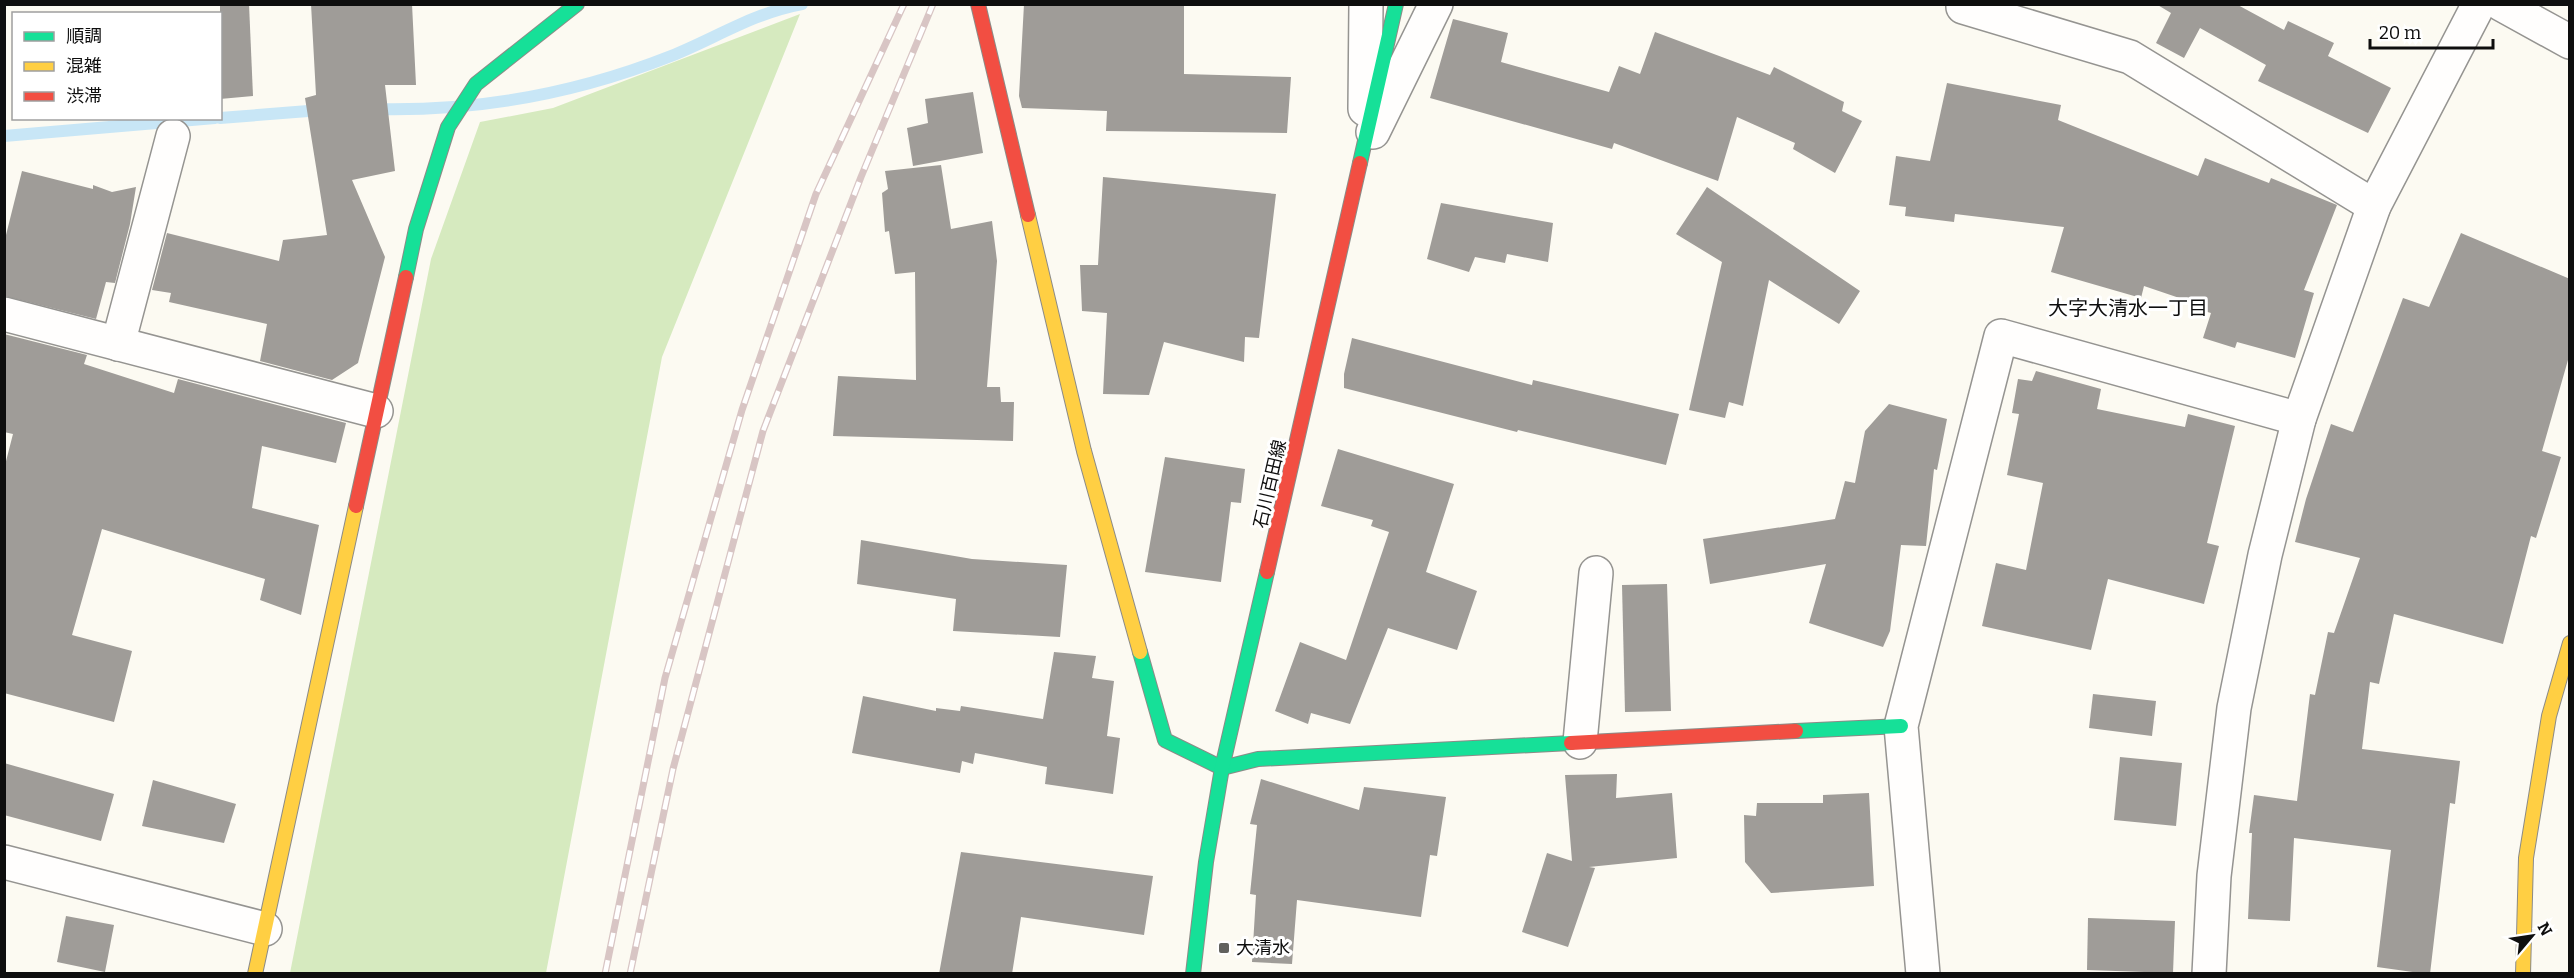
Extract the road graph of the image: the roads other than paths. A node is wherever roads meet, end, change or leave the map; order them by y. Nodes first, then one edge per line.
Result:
1 (577, 4) edge
2 (978, 4) edge
3 (1366, 4) edge
4 (1396, 4) edge
5 (1436, 4) edge
6 (1964, 4) edge
7 (2479, 4) edge
8 (2501, 4) edge
9 (2570, 42) edge
10 (173, 136) dead end
11 (1365, 150) junction
12 (2374, 206) junction
13 (4, 314) edge
14 (118, 344) junction
15 (376, 411) junction
16 (2299, 419) junction
17 (1596, 573) dead end
18 (2570, 643) edge
19 (1901, 726) junction
20 (1580, 742) junction
21 (1222, 768) junction
22 (4, 862) edge
23 (265, 929) junction
24 (255, 974) edge
25 (1193, 974) edge
26 (1923, 974) edge
27 (2209, 974) edge
28 (2523, 974) edge

1 - 15 street
2 - 21 street
3 - 11 street
4 - 11 street, 石川百田線
5 - 11 street
6 - 12 street
7 - 12 street
8 - 9 street
10 - 14 street
11 - 21 street, 石川百田線
12 - 16 street
13 - 14 street
14 - 15 street
15 - 23 street
16 - 19 street
16 - 27 street
17 - 20 street
18 - 28 street
19 - 20 street
19 - 26 street
20 - 21 street
21 - 25 street, 石川百田線
22 - 23 street
23 - 24 street

